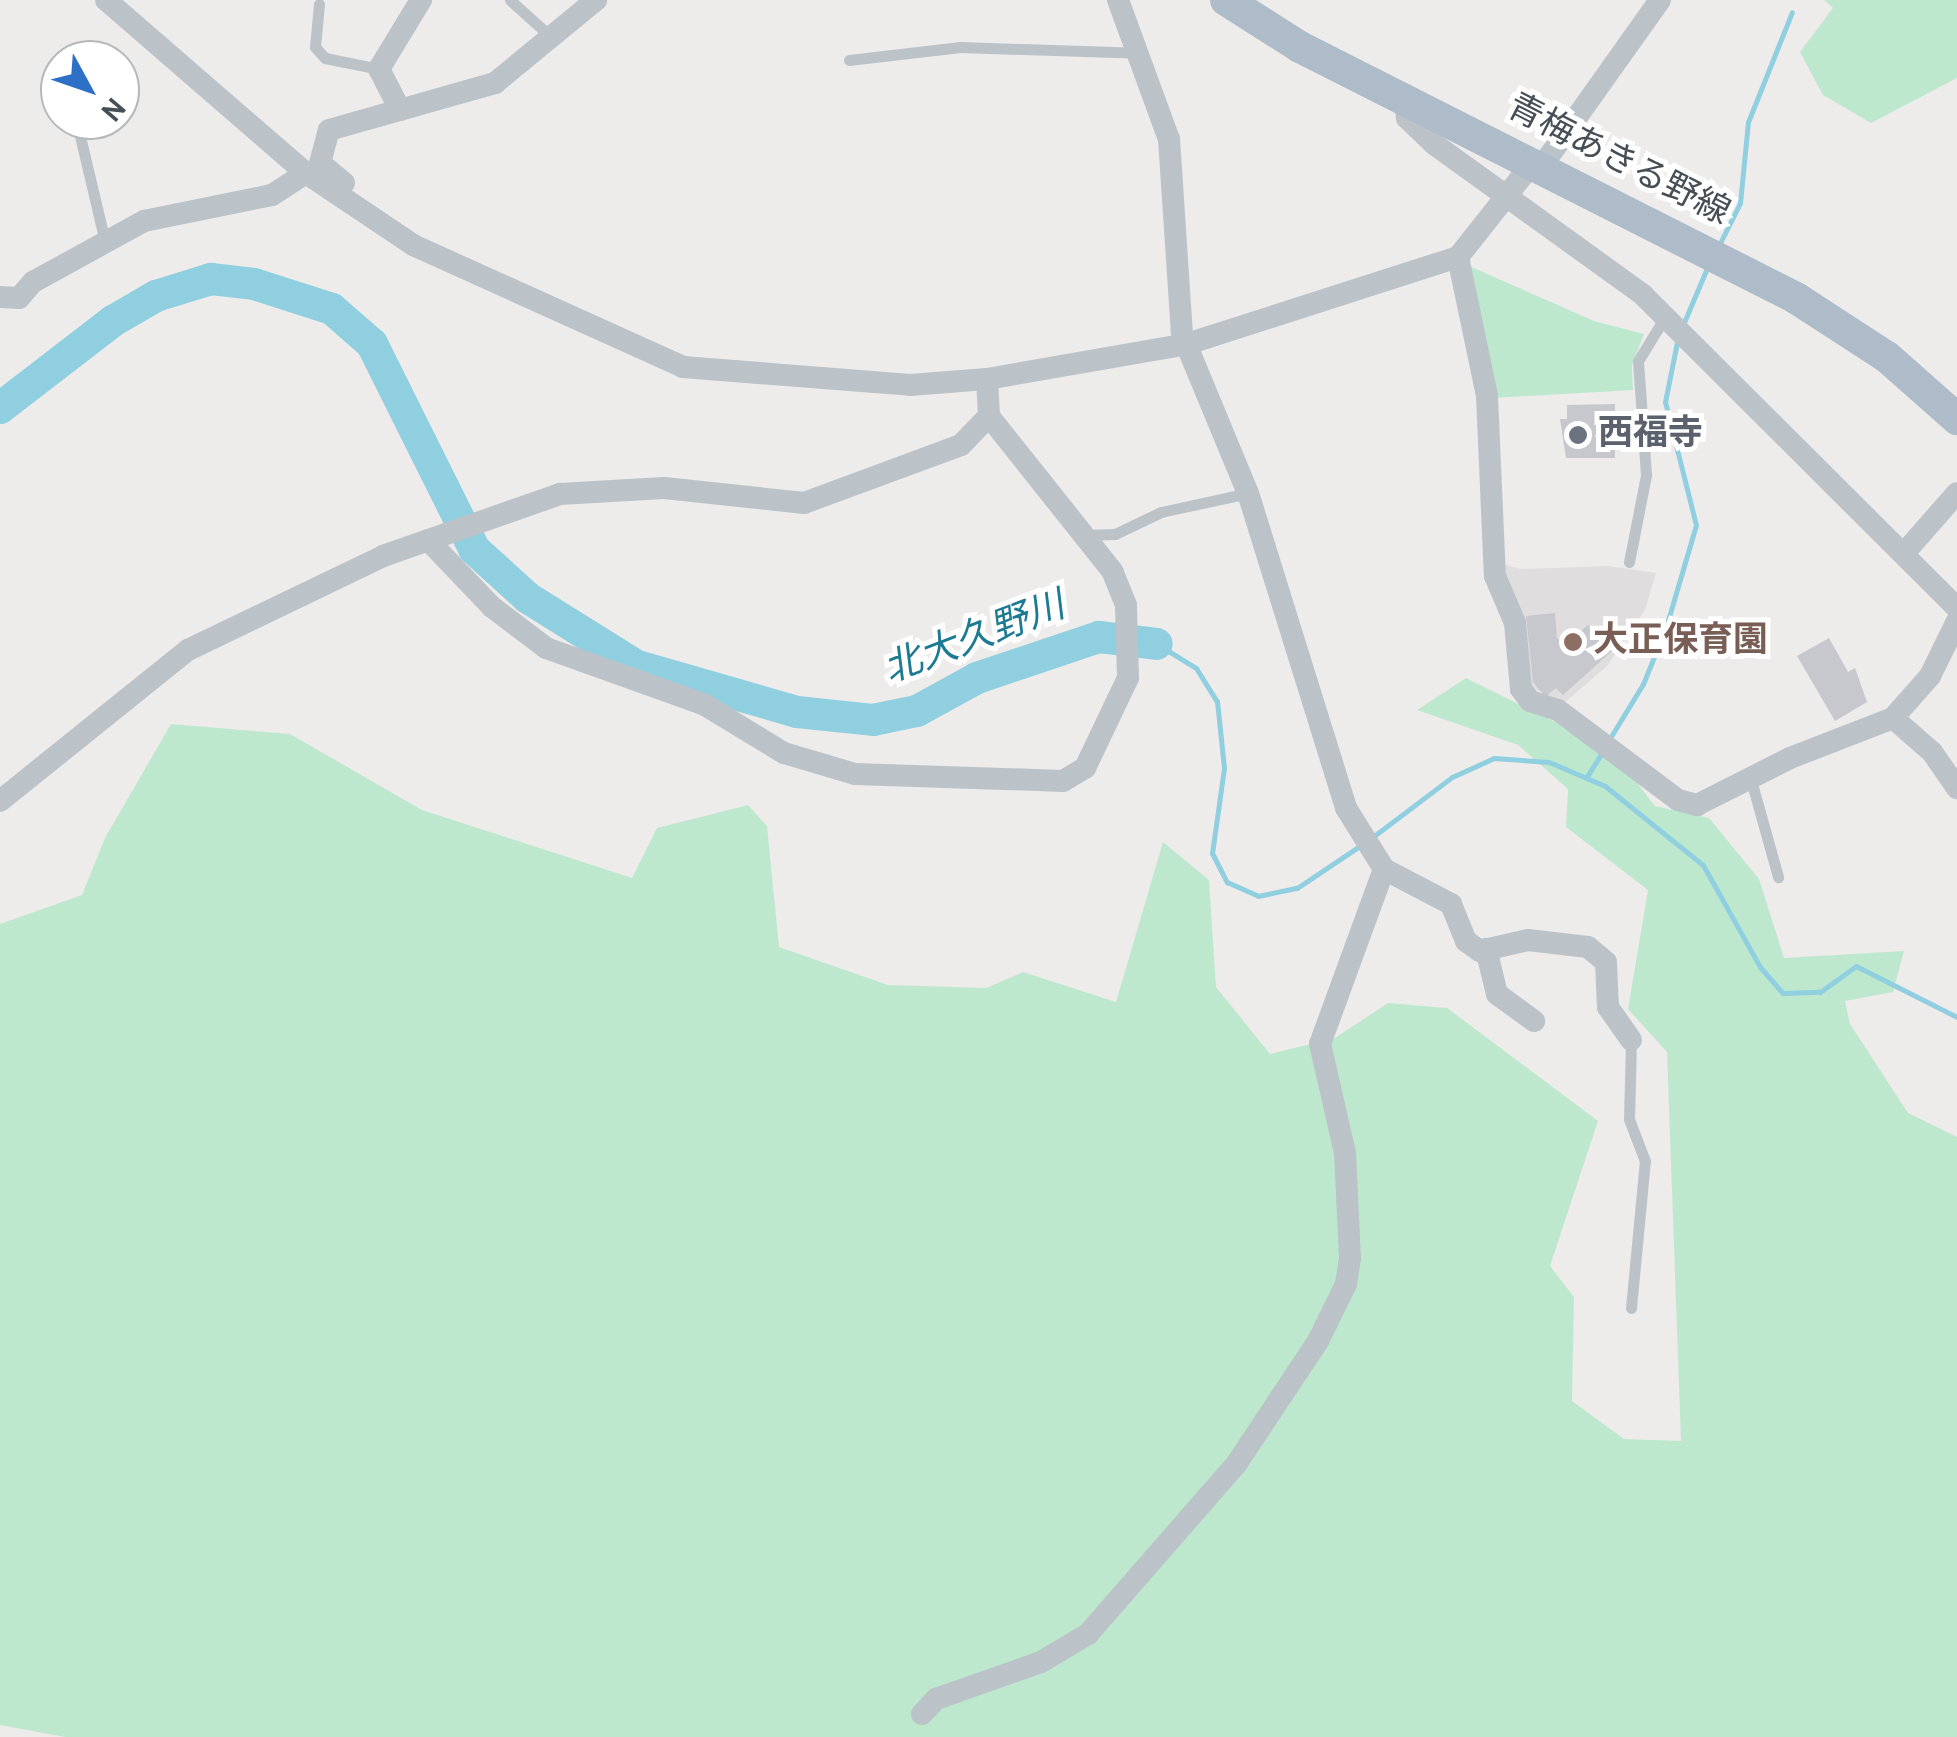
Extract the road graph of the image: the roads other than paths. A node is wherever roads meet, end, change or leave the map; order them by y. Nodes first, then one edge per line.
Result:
1 (106, 0) edge
2 (421, 0) edge
3 (510, 0) edge
4 (596, 0) edge
5 (1118, 0) edge
6 (1226, 0) edge
7 (1660, 0) edge
8 (320, 4) dead end
9 (550, 36) junction
10 (1137, 53) junction
11 (849, 60) dead end
12 (379, 68) junction
13 (1405, 100) junction
14 (400, 110) junction
15 (81, 140) edge
16 (1536, 166) junction
17 (306, 173) junction
18 (1504, 196) junction
19 (346, 204) junction
20 (106, 246) junction
21 (1458, 257) junction
22 (0, 297) edge
23 (1665, 317) junction
24 (1186, 344) junction
25 (988, 380) junction
26 (988, 416) junction
27 (1957, 419) edge
28 (1248, 493) junction
29 (1957, 493) edge
30 (1079, 535) junction
31 (433, 538) junction
32 (1906, 552) junction
33 (1629, 562) dead end
34 (1957, 608) edge
35 (1957, 620) edge
36 (1893, 718) junction
37 (1751, 780) junction
38 (1957, 788) edge
39 (0, 801) edge
40 (1379, 861) junction
41 (1778, 876) dead end
42 (1486, 949) junction
43 (1534, 1020) dead end
44 (1632, 1040) joint
45 (1631, 1308) dead end
46 (922, 1714) dead end

1 - 17 street
2 - 12 street
3 - 9 lane
4 - 9 street
5 - 10 street
6 - 13 main road, 青梅あきる野線
7 - 16 street
8 - 12 lane
9 - 14 street
10 - 11 lane
10 - 24 street
12 - 14 street
13 - 16 main road, 青梅あきる野線
13 - 18 street
14 - 19 street
15 - 20 lane
16 - 18 street
16 - 27 main road, 青梅あきる野線
17 - 19 street
17 - 20 street
18 - 21 street
18 - 23 street
19 - 25 street
20 - 22 street
21 - 24 street
21 - 37 street
23 - 32 street
23 - 33 lane
24 - 25 street
24 - 28 street
25 - 26 street
26 - 30 street
26 - 31 street
28 - 30 lane
28 - 40 street
29 - 32 street
30 - 31 street
31 - 39 street
32 - 34 street
35 - 36 street
36 - 37 street
36 - 38 street
37 - 41 lane
40 - 42 street
40 - 46 street
42 - 43 street
42 - 44 street
44 - 45 lane

